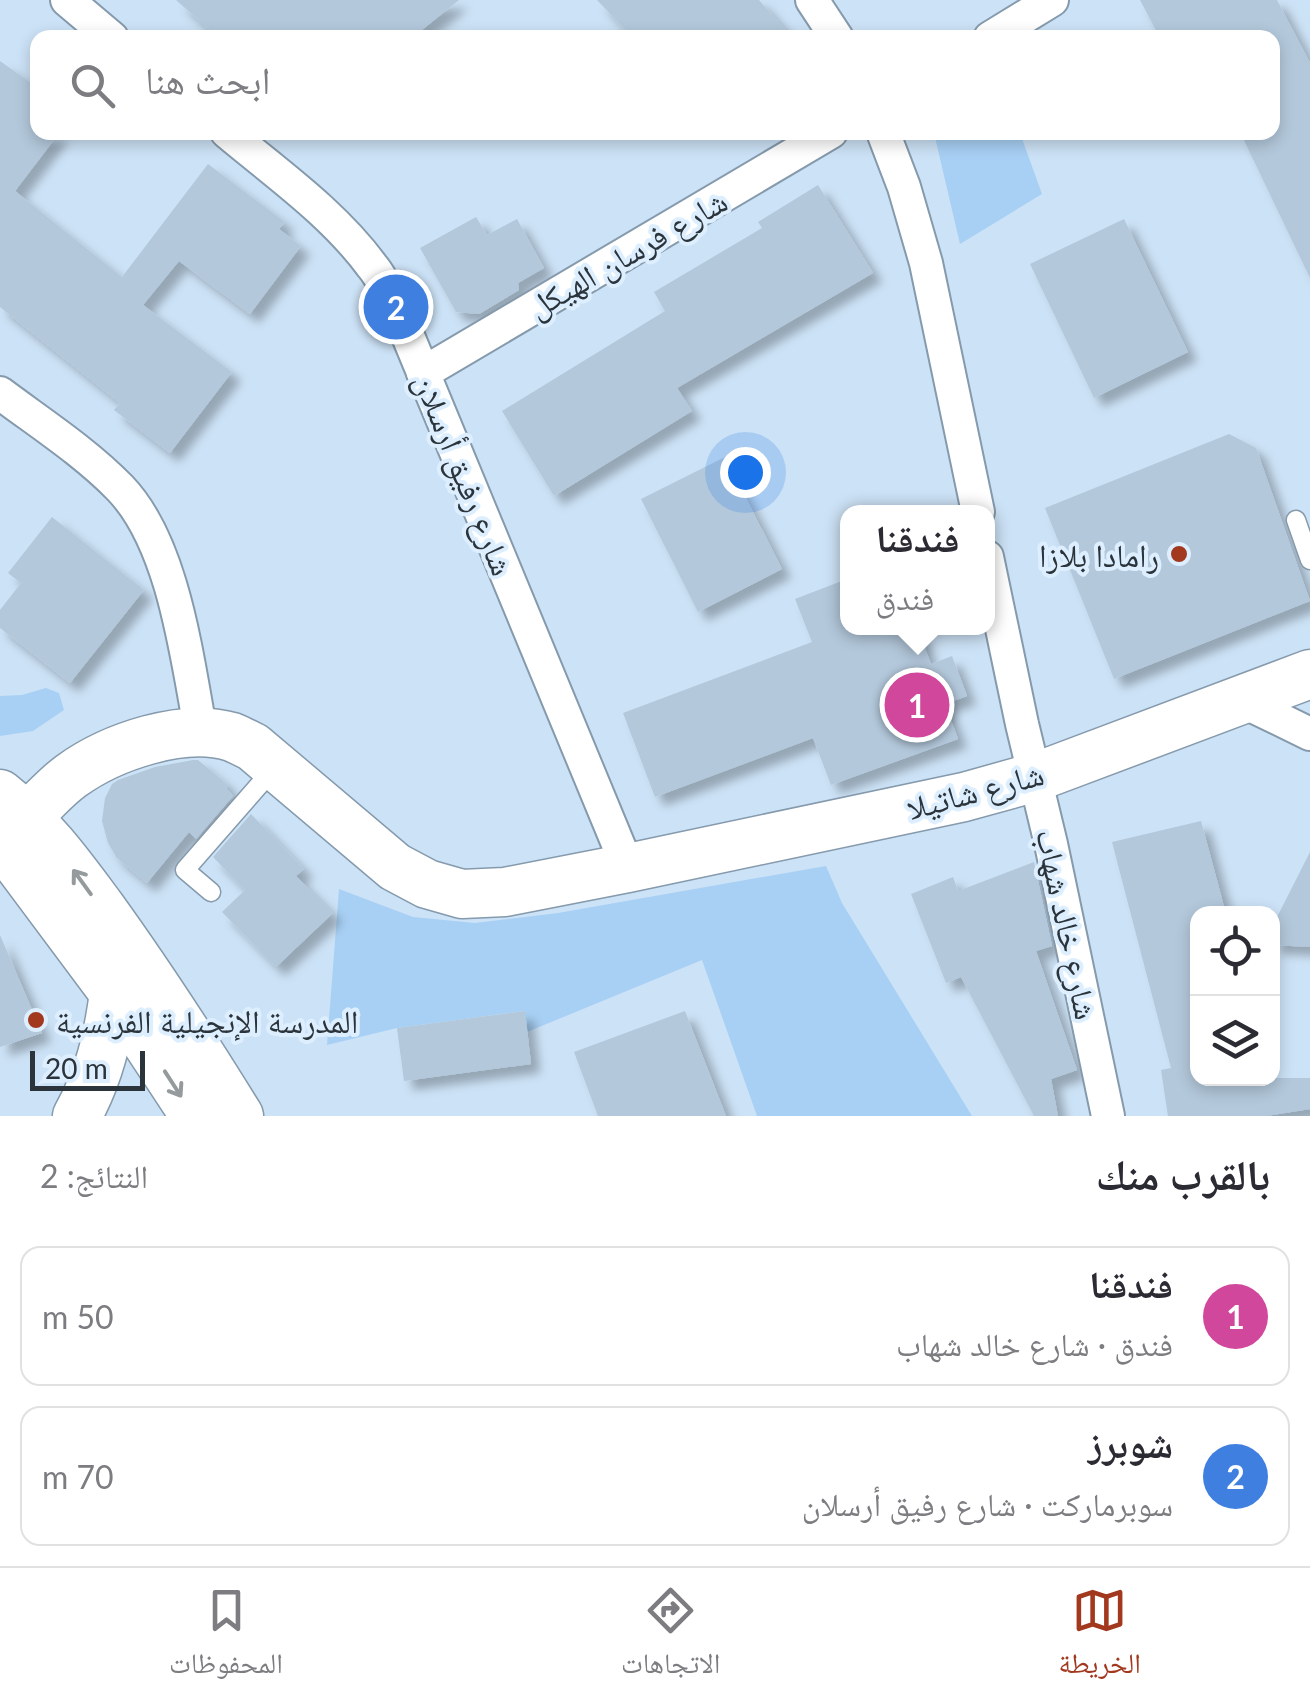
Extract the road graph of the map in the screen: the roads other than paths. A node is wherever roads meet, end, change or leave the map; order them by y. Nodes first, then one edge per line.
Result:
1 (66, 0) edge
2 (812, 0) edge
3 (1052, 0) edge
4 (102, 30) edge
5 (831, 30) edge
6 (1003, 30) edge
7 (237, 140) edge
8 (817, 140) edge
9 (887, 140) edge
10 (423, 372) junction
11 (0, 393) edge
12 (977, 505) edge
13 (1296, 520) dead end
14 (1310, 560) edge
15 (995, 595) edge
16 (1310, 674) edge
17 (1242, 701) junction
18 (201, 733) junction
19 (1310, 734) edge
20 (275, 766) junction
21 (1036, 777) junction
22 (7, 822) edge
23 (628, 868) junction
24 (212, 892) dead end
25 (127, 977) junction
26 (76, 1116) edge
27 (195, 1116) edge
28 (239, 1116) edge
29 (1108, 1116) edge

1 - 4 street
2 - 5 street
3 - 6 street
7 - 10 street, شارع رفيق أرسلان
8 - 10 street, شارع فرسان الهيكل
9 - 12 street
10 - 23 street, شارع رفيق أرسلان
11 - 18 street
13 - 14 lane
15 - 21 street, شارع خالد شهاب
16 - 17 main road, شارع شاتيلا
17 - 19 street
17 - 21 main road, شارع شاتيلا
18 - 20 main road, شارع شاتيلا
18 - 22 main road
20 - 23 main road, شارع شاتيلا
20 - 24 lane
21 - 23 main road, شارع شاتيلا
21 - 29 street, شارع خالد شهاب
22 - 25 main road
25 - 26 main road
25 -> 27 main road
25 - 28 main road

